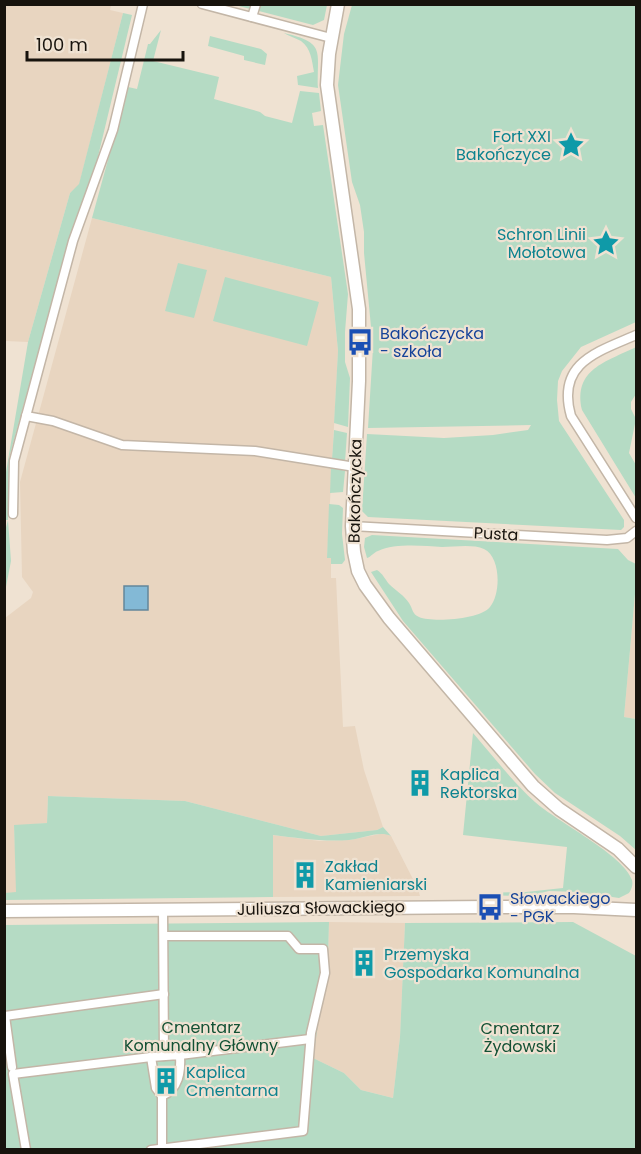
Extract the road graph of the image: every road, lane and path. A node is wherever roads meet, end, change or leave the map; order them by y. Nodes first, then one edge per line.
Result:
1 (143, 4) edge
2 (202, 4) edge
3 (256, 4) edge
4 (338, 4) edge
5 (252, 17) junction
6 (331, 38) junction
7 (636, 335) edge
8 (26, 416) junction
9 (355, 467) junction
10 (13, 514) dead end
11 (636, 518) edge
12 (352, 526) junction
13 (636, 531) edge
14 (636, 867) edge
15 (164, 909) junction
16 (636, 910) edge
17 (4, 911) edge
18 (164, 936) junction
19 (164, 994) junction
20 (310, 1039) junction
21 (180, 1055) junction
22 (164, 1056) junction
23 (151, 1057) junction
24 (12, 1067) dead end
25 (162, 1096) junction
26 (26, 1149) edge
27 (151, 1149) edge
28 (162, 1149) edge

1 - 8 street
2 - 5 street
3 - 5 street
4 - 6 street, Bakończycka
5 - 6 street
6 - 9 street, Bakończycka
7 - 11 street
8 - 9 street
8 - 10 street
9 - 12 street, Bakończycka
12 - 13 street, Pusta
12 - 14 street, Bakończycka
15 - 16 street, Juliusza Słowackiego
15 - 17 street, Juliusza Słowackiego
15 - 18 street
18 - 19 street
18 - 20 street
19 - 22 street
19 - 24 street
20 - 21 street
20 - 28 street
21 - 22 street
21 - 25 street
22 - 23 street
23 - 25 street
23 - 26 street
25 - 28 street
27 - 28 street

